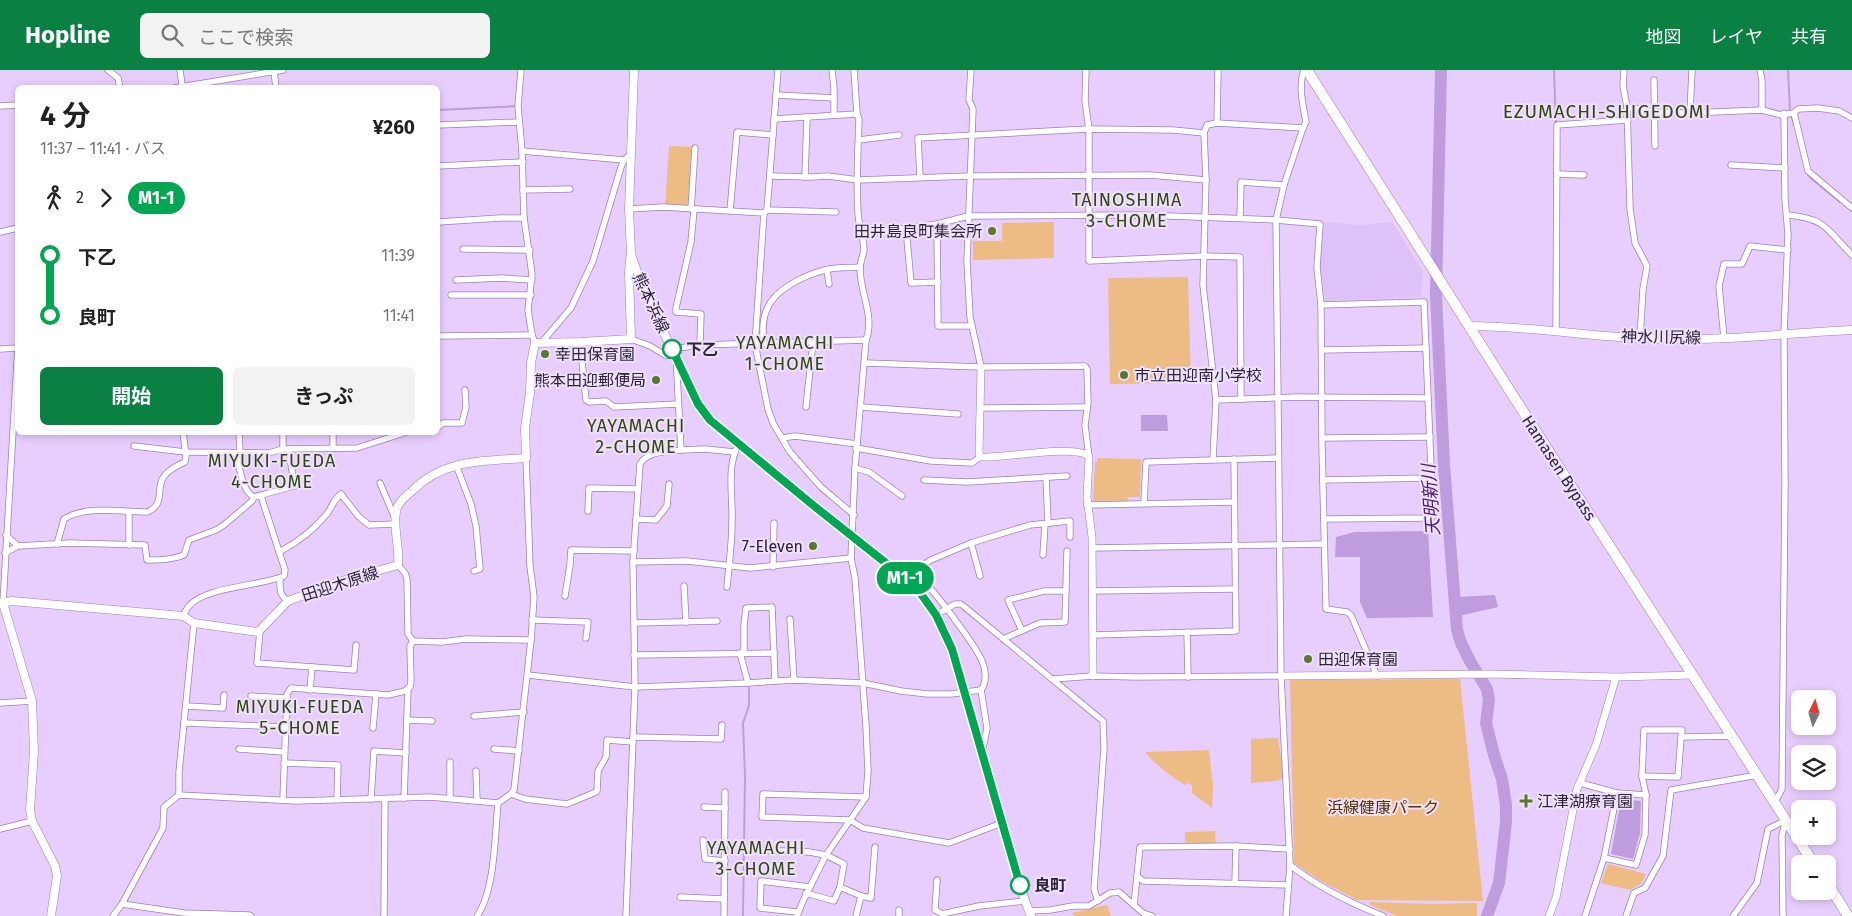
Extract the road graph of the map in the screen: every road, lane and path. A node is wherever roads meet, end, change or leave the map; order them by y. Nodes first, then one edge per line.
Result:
1 (108, 70) edge
2 (180, 70) edge
3 (282, 70) edge
4 (521, 70) edge
5 (634, 70) edge
6 (778, 70) edge
7 (832, 70) edge
8 (854, 70) edge
9 (971, 70) edge
10 (1086, 70) edge
11 (1218, 70) edge
12 (1306, 70) edge
13 (1624, 70) edge
14 (1692, 70) edge
15 (1760, 70) edge
16 (274, 71) junction
17 (1654, 80) dead end
18 (119, 85) edge
19 (182, 85) joint
20 (276, 85) edge
21 (776, 95) junction
22 (834, 98) junction
23 (15, 105) edge
24 (0, 106) edge
25 (1627, 107) junction
26 (1762, 110) junction
27 (1654, 112) junction
28 (1690, 113) junction
29 (1784, 113) junction
30 (1794, 113) junction
31 (857, 114) junction
32 (834, 115) junction
33 (807, 117) junction
34 (1852, 118) edge
35 (774, 119) junction
36 (1628, 120) junction
37 (519, 122) junction
38 (1217, 123) junction
39 (440, 125) edge
40 (1303, 128) junction
41 (1089, 129) junction
42 (1204, 133) junction
43 (971, 134) junction
44 (773, 135) junction
45 (899, 135) dead end
46 (859, 140) junction
47 (1654, 146) dead end
48 (695, 148) dead end
49 (522, 151) junction
50 (627, 157) junction
51 (522, 162) junction
52 (1731, 165) dead end
53 (440, 166) edge
54 (1785, 168) junction
55 (1557, 174) junction
56 (1088, 175) junction
57 (1584, 175) dead end
58 (770, 176) junction
59 (970, 176) junction
60 (805, 177) junction
61 (920, 177) junction
62 (858, 180) junction
63 (1206, 180) junction
64 (1284, 185) junction
65 (570, 189) dead end
66 (523, 190) junction
67 (1852, 208) edge
68 (629, 209) junction
69 (692, 209) junction
70 (730, 211) junction
71 (766, 211) junction
72 (836, 212) dead end
73 (1787, 215) junction
74 (968, 216) junction
75 (1089, 216) junction
76 (1205, 217) junction
77 (524, 218) junction
78 (1240, 218) junction
79 (1276, 220) junction
80 (440, 222) edge
81 (937, 224) junction
82 (906, 228) junction
83 (15, 229) edge
84 (0, 232) edge
85 (862, 234) junction
86 (463, 249) dead end
87 (530, 250) junction
88 (1788, 250) junction
89 (631, 254) junction
90 (1852, 255) edge
91 (1205, 256) junction
92 (860, 267) junction
93 (827, 270) junction
94 (456, 280) dead end
95 (532, 280) junction
96 (938, 282) junction
97 (829, 284) dead end
98 (451, 295) dead end
99 (531, 295) junction
100 (1322, 305) junction
101 (972, 326) junction
102 (1469, 326) junction
103 (1556, 330) junction
104 (1852, 330) edge
105 (1784, 334) junction
106 (440, 336) edge
107 (1640, 338) junction
108 (1724, 338) junction
109 (631, 339) junction
110 (536, 340) junction
111 (866, 340) junction
112 (580, 342) junction
113 (813, 342) junction
114 (754, 344) junction
115 (763, 344) junction
116 (700, 345) junction
117 (0, 348) edge
118 (15, 348) edge
119 (1426, 348) junction
120 (1322, 350) junction
121 (674, 353) junction
122 (865, 363) junction
123 (981, 367) junction
124 (465, 390) dead end
125 (1278, 398) junction
126 (1322, 398) junction
127 (1428, 398) junction
128 (1241, 399) junction
129 (1216, 400) junction
130 (678, 404) junction
131 (806, 407) dead end
132 (861, 407) junction
133 (1087, 407) junction
134 (980, 408) junction
135 (958, 414) dead end
136 (15, 418) edge
137 (440, 425) edge
138 (183, 435) edge
139 (239, 435) edge
140 (284, 435) edge
141 (332, 435) edge
142 (390, 435) edge
143 (1430, 437) junction
144 (782, 438) junction
145 (1322, 438) junction
146 (739, 444) junction
147 (134, 446) dead end
148 (857, 446) junction
149 (333, 448) junction
150 (286, 449) junction
151 (681, 450) junction
152 (185, 452) junction
153 (734, 452) junction
154 (238, 453) junction
155 (980, 456) junction
156 (1089, 457) junction
157 (526, 458) junction
158 (1278, 458) junction
159 (1213, 459) junction
160 (1234, 459) junction
161 (456, 466) junction
162 (855, 468) junction
163 (1067, 476) dead end
164 (1046, 477) junction
165 (1432, 478) junction
166 (924, 480) dead end
167 (1323, 480) junction
168 (380, 484) dead end
169 (669, 484) dead end
170 (638, 489) junction
171 (261, 496) junction
172 (902, 496) dead end
173 (254, 497) junction
174 (1234, 502) junction
175 (1144, 503) junction
176 (1088, 505) junction
177 (588, 511) dead end
178 (129, 512) junction
179 (854, 515) junction
180 (636, 519) junction
181 (1324, 519) junction
182 (396, 521) junction
183 (774, 523) dead end
184 (1046, 523) junction
185 (6, 535) junction
186 (1070, 537) dead end
187 (853, 538) junction
188 (971, 543) junction
189 (56, 544) junction
190 (1324, 544) junction
191 (129, 545) junction
192 (18, 546) junction
193 (1235, 546) junction
194 (1280, 546) junction
195 (1092, 548) junction
196 (634, 551) junction
197 (1067, 551) dead end
198 (279, 552) junction
199 (5, 553) junction
200 (1044, 555) dead end
201 (851, 558) junction
202 (633, 562) junction
203 (398, 566) junction
204 (729, 566) junction
205 (772, 567) junction
206 (891, 568) junction
207 (474, 570) dead end
208 (912, 572) junction
209 (980, 576) dead end
210 (280, 578) junction
211 (684, 586) dead end
212 (727, 587) dead end
213 (1235, 589) junction
214 (1066, 591) junction
215 (1092, 591) junction
216 (565, 596) dead end
217 (288, 601) junction
218 (1, 603) edge
219 (946, 610) junction
220 (936, 615) junction
221 (183, 616) junction
222 (790, 619) dead end
223 (532, 620) junction
224 (717, 621) dead end
225 (686, 622) junction
226 (194, 623) junction
227 (634, 623) junction
228 (260, 631) junction
229 (1022, 631) junction
230 (1187, 632) junction
231 (1093, 634) junction
232 (586, 638) dead end
233 (1004, 639) junction
234 (531, 640) junction
235 (413, 641) junction
236 (356, 645) dead end
237 (774, 652) junction
238 (742, 653) junction
239 (634, 656) junction
240 (312, 667) junction
241 (528, 675) junction
242 (1693, 675) junction
243 (1093, 676) junction
244 (1188, 676) junction
245 (1280, 676) junction
246 (1377, 676) junction
247 (1616, 677) junction
248 (1052, 679) junction
249 (794, 680) junction
250 (775, 681) junction
251 (863, 682) junction
252 (748, 683) junction
253 (635, 687) junction
254 (408, 688) junction
255 (310, 690) junction
256 (981, 690) junction
257 (964, 693) junction
258 (376, 694) junction
259 (224, 695) dead end
260 (251, 696) dead end
261 (287, 698) junction
262 (32, 701) junction
263 (0, 703) edge
264 (186, 706) junction
265 (524, 712) junction
266 (474, 716) dead end
267 (407, 720) junction
268 (432, 721) dead end
269 (184, 723) junction
270 (722, 725) dead end
271 (285, 727) junction
272 (374, 728) dead end
273 (1733, 736) junction
274 (1681, 737) junction
275 (633, 740) junction
276 (494, 748) dead end
277 (239, 750) dead end
278 (519, 751) junction
279 (284, 752) junction
280 (406, 753) junction
281 (982, 753) junction
282 (450, 762) dead end
283 (284, 764) junction
284 (476, 772) dead end
285 (1758, 775) junction
286 (1642, 776) junction
287 (1580, 783) junction
288 (725, 792) dead end
289 (1617, 793) junction
290 (511, 794) junction
291 (179, 795) junction
292 (1646, 795) junction
293 (866, 797) junction
294 (404, 798) junction
295 (450, 798) junction
296 (337, 799) junction
297 (371, 799) junction
298 (385, 799) junction
299 (283, 800) junction
300 (477, 800) junction
301 (1775, 802) junction
302 (498, 803) junction
303 (704, 807) dead end
304 (725, 808) junction
305 (850, 820) junction
306 (1786, 820) junction
307 (32, 821) junction
308 (1002, 823) junction
309 (0, 829) edge
310 (703, 840) dead end
311 (1236, 846) junction
312 (875, 847) dead end
313 (1290, 849) junction
314 (758, 850) dead end
315 (826, 855) junction
316 (1808, 855) edge
317 (1604, 858) junction
318 (724, 861) junction
319 (1290, 865) junction
320 (1137, 876) junction
321 (937, 880) dead end
322 (1143, 881) junction
323 (1234, 883) junction
324 (1288, 885) junction
325 (810, 887) junction
326 (840, 887) junction
327 (1136, 888) junction
328 (806, 893) junction
329 (680, 896) dead end
330 (861, 896) junction
331 (1836, 897) edge
332 (724, 898) junction
333 (1025, 901) junction
334 (1098, 901) junction
335 (122, 904) junction
336 (1134, 906) junction
337 (161, 913) edge
338 (797, 914) edge
339 (1031, 914) edge
340 (942, 915) edge
341 (1143, 915) edge
342 (50, 916) edge
343 (113, 916) edge
344 (228, 916) edge
345 (251, 916) edge
346 (384, 916) edge
347 (477, 916) edge
348 (626, 916) edge
349 (724, 916) edge
350 (856, 916) edge
351 (1152, 916) edge
352 (1286, 916) edge
353 (1383, 916) edge
354 (1549, 916) edge
355 (1585, 916) edge
356 (1626, 916) edge
357 (1733, 916) edge
358 (1783, 916) edge
359 (1848, 916) edge

1 - 18 street
2 - 19 street
3 - 16 street
4 - 37 street
5 - 50 main road, 熊本浜線
6 - 21 street
7 - 22 street
8 - 31 street
9 - 43 street
10 - 41 street
11 - 38 street
12 - 40 street
12 - 102 highway, Hamasen Bypass
13 - 25 street
14 - 28 street
15 - 26 street
16 - 19 street
16 - 20 street
17 - 27 street
21 - 22 street
21 - 35 street
22 - 32 street
23 - 24 street
25 - 27 street
25 - 36 street
26 - 28 street
26 - 29 street
27 - 28 street
27 - 47 street
29 - 30 street
29 - 54 street
30 - 34 street
30 - 67 street
31 - 32 street
31 - 46 street
32 - 33 street
33 - 35 street
33 - 60 street
35 - 44 street
36 - 55 street
36 - 107 street
37 - 39 street
37 - 49 street
38 - 40 street
38 - 42 street
40 - 64 street
41 - 42 street
41 - 43 street
41 - 56 street
42 - 63 street
43 - 59 street
43 - 61 street
44 - 58 street
44 - 70 street
45 - 46 street
46 - 62 street
48 - 69 street
49 - 50 street
49 - 51 street
50 - 68 main road, 熊本浜線
50 - 110 street
51 - 53 street
51 - 66 street
52 - 54 street
54 - 73 street
55 - 57 street
55 - 103 street
56 - 59 street
56 - 63 street
56 - 75 street
58 - 60 street
58 - 71 street
59 - 61 street
59 - 74 street
60 - 62 street
61 - 62 street
62 - 85 street
63 - 76 street
64 - 78 street
64 - 79 street
65 - 66 street
66 - 77 street
68 - 69 street
68 - 89 main road, 熊本浜線
69 - 70 street
69 - 116 street
70 - 71 street
71 - 72 street
71 - 114 street
73 - 88 street
73 - 90 street
74 - 75 street
74 - 81 street
74 - 101 street
75 - 76 street
75 - 91 street
76 - 78 street
76 - 91 street
77 - 80 street
77 - 87 street
78 - 79 street
79 - 100 street
79 - 125 street
81 - 82 street
81 - 96 street
82 - 85 street
82 - 96 street
83 - 84 street
85 - 92 street
86 - 87 street
87 - 95 street
88 - 105 street
88 - 108 street
89 - 109 main road
89 - 121 main road, 熊本浜線
91 - 128 street
91 - 129 street
92 - 93 street
92 - 111 street
93 - 97 street
93 - 115 street
94 - 95 street
95 - 99 street
96 - 101 street
98 - 99 street
99 - 110 street
100 - 119 street
100 - 120 street
101 - 123 street
102 - 103 main road, 神水川尻線
102 - 242 highway, Hamasen Bypass
103 - 107 main road, 神水川尻線
104 - 105 main road, 神水川尻線
105 - 108 main road, 神水川尻線
105 - 301 street
106 - 110 street
107 - 108 main road, 神水川尻線
109 - 112 main road
109 - 121 street
110 - 112 main road
110 - 157 main road
111 - 113 street
111 - 122 street
112 - 130 street
113 - 115 street
113 - 131 street
114 - 115 street
114 - 116 street
114 - 144 street
116 - 121 street
117 - 118 street
119 - 120 street
119 - 127 street
120 - 126 street
121 - 130 street
121 - 146 main road, 熊本浜線
122 - 123 street
122 - 132 street
123 - 133 street
123 - 134 street
124 - 137 street
125 - 126 street
125 - 128 street
125 - 158 street
126 - 127 street
126 - 145 street
127 - 143 street
128 - 129 street
129 - 159 street
130 - 151 street
132 - 135 street
132 - 148 street
133 - 134 street
133 - 156 street
134 - 155 street
136 - 185 street
138 - 152 street
139 - 154 street
140 - 150 street
141 - 149 street
142 - 149 street
143 - 145 street
143 - 165 street
144 - 148 street
144 - 179 street
145 - 167 street
146 - 153 street
146 - 187 main road, 熊本浜線
147 - 152 street
148 - 155 street
148 - 162 street
149 - 150 street
150 - 154 street
150 - 171 street
151 - 153 street
151 - 170 street
152 - 154 street
152 - 178 street
153 - 204 street
154 - 173 street
155 - 156 street
156 - 176 street
157 - 161 main road, 田迎木原線
157 - 223 street
158 - 160 street
158 - 194 street
159 - 160 street
159 - 175 street
160 - 174 street
161 - 182 main road, 田迎木原線
161 - 207 street
162 - 172 street
162 - 179 street
163 - 164 street
164 - 166 street
164 - 184 street
165 - 167 street
165 - 181 street
167 - 181 street
168 - 182 street
169 - 180 street
170 - 177 street
170 - 180 street
171 - 173 street
171 - 198 street
173 - 191 street
174 - 175 street
174 - 193 street
175 - 176 street
176 - 195 street
178 - 189 street
178 - 191 street
179 - 187 street
180 - 196 street
181 - 190 street
182 - 198 street
182 - 203 main road, 田迎木原線
183 - 205 street
184 - 186 street
184 - 188 street
184 - 200 street
185 - 192 street
185 - 199 street
187 - 201 street
187 - 206 main road, 熊本浜線
188 - 208 street
188 - 209 street
189 - 191 street
189 - 192 street
190 - 194 street
190 - 246 street
192 - 199 street
193 - 194 street
193 - 195 street
193 - 213 street
194 - 245 street
195 - 215 street
196 - 202 street
196 - 216 street
197 - 214 street
198 - 210 street
199 - 218 street
201 - 205 street
201 - 251 street
202 - 204 street
202 - 227 street
203 - 217 main road, 田迎木原線
203 - 235 street
204 - 205 street
204 - 212 street
206 - 208 street
206 - 220 main road, 熊本浜線
208 - 219 street
210 - 217 street
210 - 221 street
211 - 225 street
213 - 215 street
213 - 230 street
214 - 229 street
214 - 229 street
215 - 231 street
217 - 228 main road, 田迎木原線
218 - 221 main road
218 - 262 main road
219 - 220 street
219 - 233 street
219 - 256 street
220 - 257 main road, 熊本浜線
221 - 226 main road
222 - 249 street
223 - 232 street
223 - 234 street
224 - 225 street
225 - 227 street
226 - 228 main road
226 - 264 street
227 - 239 street
228 - 240 street
229 - 233 street
230 - 231 street
230 - 244 street
231 - 243 street
233 - 248 street
234 - 235 street
234 - 241 street
235 - 254 street
236 - 240 street
237 - 238 street
237 - 238 street
237 - 250 street
238 - 239 street
238 - 252 street
239 - 253 street
240 - 255 street
241 - 253 street
241 - 265 street
242 - 247 street
242 - 273 highway, Hamasen Bypass
243 - 244 street
243 - 248 street
244 - 245 street
245 - 246 street
245 - 313 street
246 - 247 street
247 - 287 street
248 - 334 street
249 - 250 street
249 - 251 street
250 - 252 street
251 - 257 street
251 - 293 street
252 - 253 street
253 - 275 street
254 - 258 street
254 - 267 street
255 - 258 street
255 - 261 street
256 - 257 street
256 - 281 street
257 - 281 main road, 熊本浜線
258 - 272 street
259 - 264 street
260 - 261 street
261 - 271 street
262 - 263 street
262 - 307 main road
264 - 269 street
265 - 266 street
265 - 278 street
267 - 268 street
267 - 280 street
269 - 271 street
269 - 291 street
270 - 275 street
271 - 279 street
273 - 274 street
273 - 285 highway, Hamasen Bypass
274 - 286 street
274 - 286 street
275 - 290 street
275 - 348 street
276 - 278 street
277 - 279 street
278 - 290 street
279 - 283 street
280 - 294 street
280 - 297 street
281 - 308 main road, 熊本浜線
282 - 295 street
283 - 296 street
283 - 299 street
284 - 300 street
285 - 301 highway, Hamasen Bypass
285 - 356 street
286 - 292 street
287 - 289 street
287 - 354 street
288 - 304 street
289 - 292 street
289 - 317 street
290 - 302 street
291 - 299 street
291 - 335 street
292 - 317 street
293 - 305 street
293 - 305 street
294 - 295 street
294 - 298 street
295 - 300 street
296 - 297 street
296 - 299 street
297 - 298 street
298 - 346 street
300 - 302 street
301 - 306 highway, Hamasen Bypass
302 - 347 street
303 - 304 street
304 - 318 street
305 - 308 street
305 - 315 street
306 - 316 highway, Hamasen Bypass
306 - 357 street
306 - 358 street
307 - 309 street
307 - 342 main road
308 - 333 main road, 熊本浜線
310 - 318 street
311 - 313 street
311 - 320 street
311 - 323 street
312 - 330 street
313 - 319 street
314 - 315 street
315 - 325 street
315 - 326 street
317 - 355 street
318 - 332 street
319 - 324 street
319 - 353 street
320 - 322 street
320 - 327 street
321 - 340 street
322 - 323 street
322 - 327 street
323 - 324 street
324 - 352 street
325 - 328 street
325 - 338 street
326 - 328 street
326 - 330 street
327 - 336 street
328 - 338 street
329 - 332 street
330 - 350 street
331 - 359 highway
332 - 349 street
333 - 339 main road, 熊本浜線
333 - 340 street
334 - 336 street
334 - 339 street
335 - 337 street
335 - 343 street
336 - 341 street
337 - 344 street
341 - 351 street
344 - 345 street

